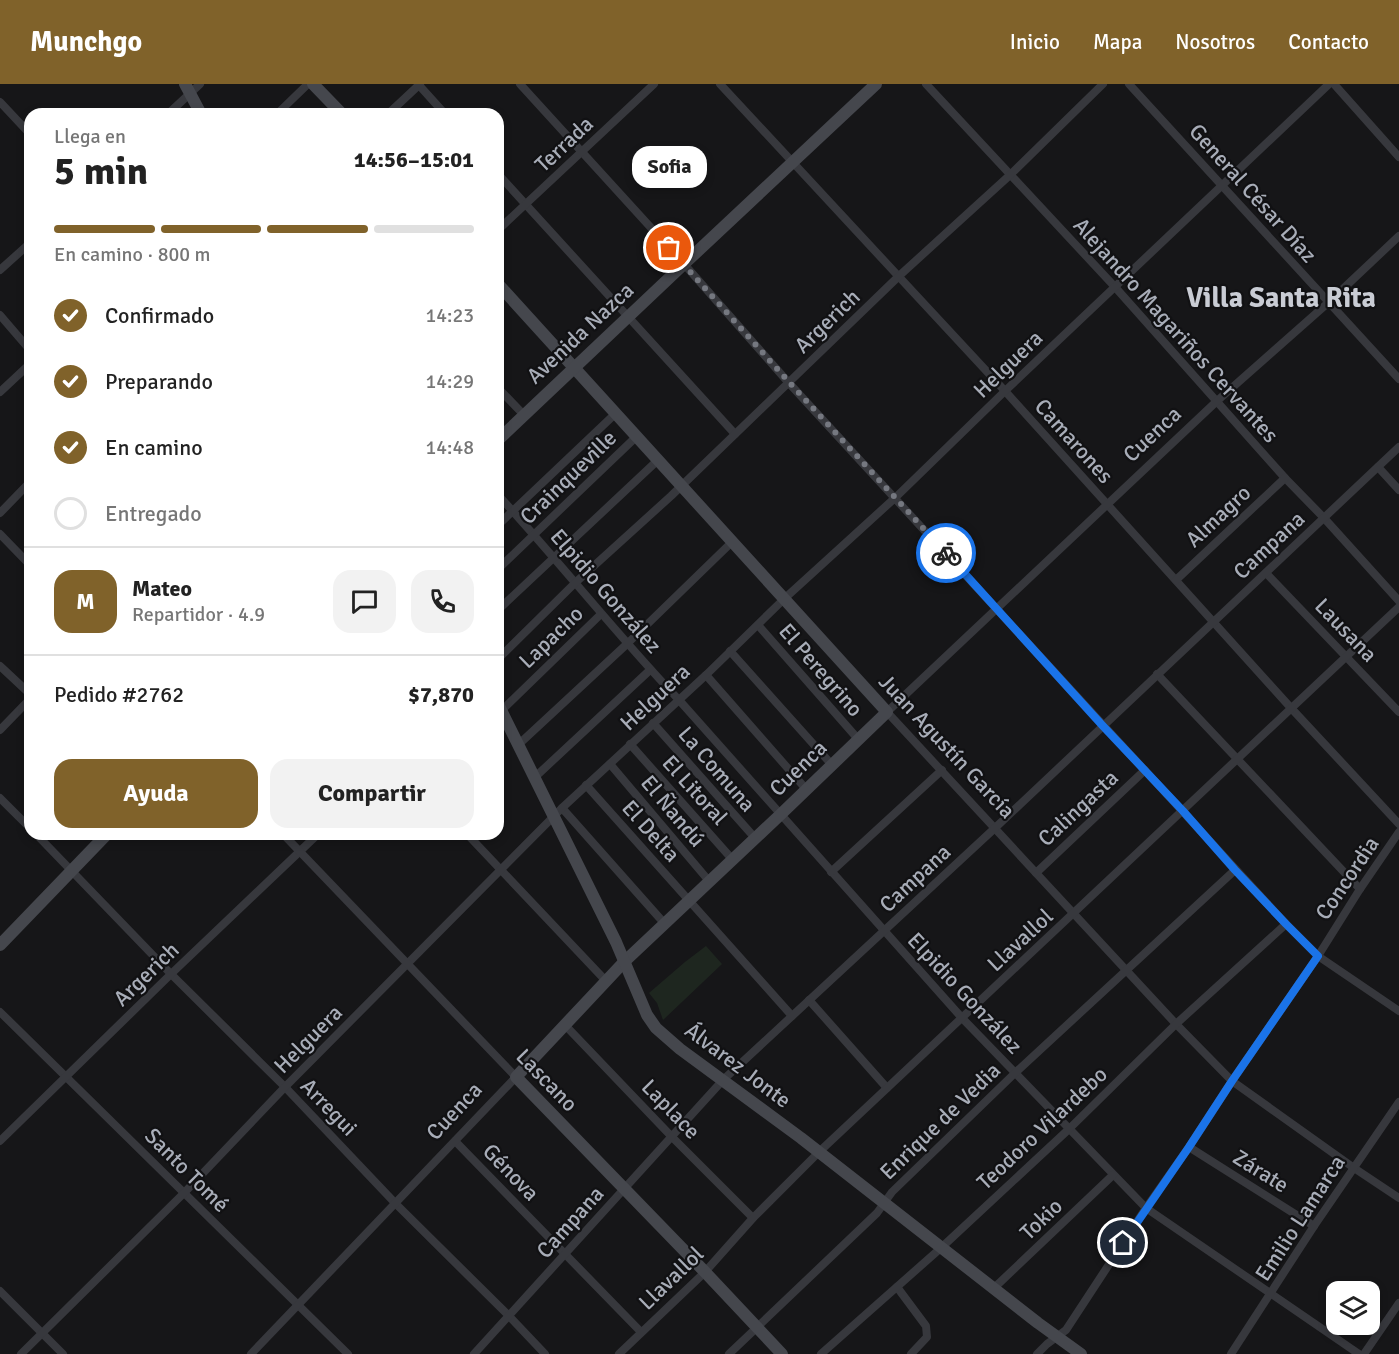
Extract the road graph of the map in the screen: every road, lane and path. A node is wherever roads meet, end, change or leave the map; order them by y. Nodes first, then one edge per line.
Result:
1 (200, 84) edge
2 (308, 84) edge
3 (313, 84) edge
4 (419, 84) edge
5 (520, 84) edge
6 (654, 84) edge
7 (720, 84) edge
8 (876, 84) edge
9 (926, 84) edge
10 (1103, 84) edge
11 (1129, 84) edge
12 (1329, 84) edge
13 (1334, 84) edge
14 (188, 89) edge
15 (0, 102) edge
16 (173, 108) edge
17 (198, 108) edge
18 (283, 108) edge
19 (336, 108) edge
20 (394, 108) edge
21 (440, 108) edge
22 (24, 128) edge
23 (582, 153) junction
24 (1399, 157) edge
25 (792, 162) junction
26 (1010, 175) junction
27 (504, 181) edge
28 (1222, 185) junction
29 (525, 204) junction
30 (504, 224) edge
31 (1399, 236) edge
32 (24, 248) edge
33 (684, 264) junction
34 (0, 270) edge
35 (899, 276) junction
36 (1115, 287) junction
37 (504, 291) edge
38 (1329, 302) junction
39 (0, 315) edge
40 (629, 316) junction
41 (24, 343) edge
42 (574, 367) junction
43 (24, 370) edge
44 (1399, 379) edge
45 (789, 382) junction
46 (1005, 391) junction
47 (0, 392) edge
48 (504, 394) edge
49 (1217, 401) junction
50 (615, 414) junction
51 (524, 415) junction
52 (504, 434) edge
53 (735, 434) junction
54 (636, 436) junction
55 (1399, 447) edge
56 (658, 460) junction
57 (1378, 467) junction
58 (1285, 478) junction
59 (681, 486) junction
60 (24, 488) edge
61 (1399, 490) edge
62 (896, 498) junction
63 (504, 501) edge
64 (1107, 505) junction
65 (513, 511) junction
66 (0, 513) edge
67 (1324, 518) junction
68 (504, 519) edge
69 (0, 534) edge
70 (534, 535) junction
71 (733, 541) junction
72 (24, 559) edge
73 (554, 559) junction
74 (504, 563) edge
75 (1266, 573) junction
76 (1176, 580) junction
77 (575, 583) junction
78 (784, 599) junction
79 (1399, 601) edge
80 (504, 605) edge
81 (997, 608) junction
82 (1399, 608) edge
83 (601, 614) junction
84 (1213, 621) junction
85 (758, 625) junction
86 (628, 643) junction
87 (730, 651) junction
88 (504, 654) edge
89 (1346, 657) junction
90 (0, 666) edge
91 (650, 670) junction
92 (1157, 674) junction
93 (706, 675) junction
94 (24, 688) edge
95 (679, 700) junction
96 (504, 704) edge
97 (24, 705) edge
98 (1291, 708) junction
99 (887, 712) junction
100 (1399, 712) edge
101 (504, 716) edge
102 (653, 723) junction
103 (1102, 725) junction
104 (0, 730) edge
105 (858, 739) junction
106 (630, 744) junction
107 (518, 745) junction
108 (1238, 760) junction
109 (610, 764) junction
110 (832, 765) junction
111 (942, 770) junction
112 (1145, 770) junction
113 (534, 778) junction
114 (586, 786) junction
115 (806, 789) junction
116 (0, 798) edge
117 (1183, 811) junction
118 (557, 813) junction
119 (780, 815) junction
120 (24, 822) edge
121 (1399, 824) edge
122 (994, 828) junction
123 (1399, 832) edge
124 (755, 838) junction
125 (42, 840) edge
126 (101, 840) edge
127 (289, 840) edge
128 (312, 840) edge
129 (473, 840) edge
130 (300, 852) junction
131 (732, 859) junction
132 (72, 870) junction
133 (501, 870) junction
134 (1235, 870) junction
135 (831, 872) junction
136 (1036, 873) junction
137 (709, 881) junction
138 (1360, 889) junction
139 (688, 900) junction
140 (1074, 914) junction
141 (664, 924) junction
142 (1286, 924) junction
143 (884, 931) junction
144 (0, 945) edge
145 (1318, 956) junction
146 (624, 962) junction
147 (407, 964) junction
148 (1126, 970) junction
149 (171, 974) junction
150 (606, 981) junction
151 (809, 1000) junction
152 (1399, 1011) edge
153 (0, 1012) edge
154 (792, 1016) junction
155 (962, 1018) junction
156 (564, 1024) junction
157 (1176, 1024) junction
158 (1015, 1073) junction
159 (66, 1076) junction
160 (516, 1077) junction
161 (723, 1080) junction
162 (1232, 1081) junction
163 (285, 1087) junction
164 (887, 1088) junction
165 (1399, 1102) edge
166 (1069, 1129) junction
167 (672, 1137) junction
168 (456, 1140) junction
169 (0, 1141) edge
170 (1189, 1147) junction
171 (819, 1152) junction
172 (1354, 1168) junction
173 (1113, 1175) junction
174 (624, 1189) junction
175 (184, 1193) junction
176 (1399, 1198) edge
177 (884, 1203) junction
178 (396, 1204) junction
179 (1146, 1208) junction
180 (753, 1218) junction
181 (1314, 1226) junction
182 (942, 1247) junction
183 (566, 1254) junction
184 (705, 1272) junction
185 (897, 1287) junction
186 (994, 1288) junction
187 (0, 1291) edge
188 (1270, 1294) junction
189 (1399, 1303) edge
190 (298, 1304) junction
191 (508, 1315) junction
192 (757, 1329) junction
193 (641, 1332) junction
194 (42, 1334) junction
195 (1056, 1336) junction
196 (21, 1354) edge
197 (63, 1354) edge
198 (251, 1354) edge
199 (348, 1354) edge
200 (474, 1354) edge
201 (545, 1354) edge
202 (619, 1354) edge
203 (729, 1354) edge
204 (782, 1354) edge
205 (820, 1354) edge
206 (911, 1354) edge
207 (1036, 1354) edge
208 (1081, 1354) edge
209 (1231, 1354) edge
210 (1359, 1354) edge
211 (1365, 1354) edge

1 - 14 street
2 - 18 street
3 - 19 street
4 - 20 street
4 - 21 street
5 - 23 street
6 - 23 street, Terrada
7 - 25 street, Camarones
8 - 25 street, Avenida Nazca
9 - 26 street, Alejandro Magariños Cervantes
10 - 26 street, Argerich
11 - 28 street, General César Díaz
12 - 28 street, Helguera
13 - 24 street
14 - 16 street
14 - 17 street
15 - 22 street
23 - 29 street, Terrada
23 - 33 street
25 - 33 street, Avenida Nazca
25 - 35 street, Camarones
26 - 35 street, Argerich
26 - 36 street, Alejandro Magariños Cervantes
27 - 29 street
28 - 36 street, Helguera
28 - 38 street, General César Díaz
29 - 30 street, Terrada
29 - 40 street
31 - 38 street, Cuenca
32 - 34 street
33 - 40 street, Avenida Nazca
33 - 45 street
35 - 45 street, Argerich
35 - 46 street, Camarones
36 - 46 street, Helguera
36 - 49 street, Alejandro Magariños Cervantes
37 - 42 street, Juan Agustín García
38 - 44 street, General César Díaz
38 - 49 street, Cuenca
39 - 41 street
40 - 42 street, Avenida Nazca
40 - 53 street
42 - 50 street, Juan Agustín García
42 - 51 street, Avenida Nazca
43 - 47 street
45 - 53 street, Argerich
45 - 62 street
46 - 62 street, Helguera
46 - 64 street, Camarones
48 - 51 street
49 - 58 street, Alejandro Magariños Cervantes
49 - 64 street, Cuenca
50 - 54 street, Juan Agustín García
50 - 65 street
51 - 52 street, Avenida Nazca
53 - 59 street, Argerich
54 - 56 street, Juan Agustín García
54 - 70 street, Crainqueville
55 - 57 street, Campana
56 - 59 street, Juan Agustín García
56 - 73 street
57 - 61 street
57 - 67 street, Campana
58 - 67 street, Alejandro Magariños Cervantes
58 - 76 street, Almagro
59 - 71 street, Juan Agustín García
59 - 77 street, Argerich
60 - 66 street
62 - 78 street, Helguera
62 - 81 street
63 - 65 street, Elpidio González
64 - 76 street, Camarones
64 - 81 street, Cuenca
65 - 68 street
65 - 70 street, Elpidio González
67 - 75 street, Campana
67 - 79 street, Alejandro Magariños Cervantes
69 - 72 street
70 - 73 street, Elpidio González
70 - 74 street, Crainqueville
71 - 78 street, Juan Agustín García
71 - 86 street
73 - 77 street, Elpidio González
73 - 80 street
75 - 84 street, Campana
75 - 89 street, Lausana
76 - 84 street, Camarones
77 - 83 street, Elpidio González
77 - 88 street, Argerich
78 - 85 street, Helguera
78 - 99 street, Juan Agustín García
81 - 99 street, Cuenca
81 - 103 street
82 - 89 street, Llavallol
83 - 86 street, Elpidio González
83 - 96 street, Lapacho
84 - 92 street, Campana
84 - 98 street, Camarones
85 - 87 street, Helguera
85 - 105 street, El Peregrino
86 - 91 street, Elpidio González
86 - 107 street
87 - 93 street, Helguera
87 - 110 street
89 - 98 street, Llavallol
89 - 100 street, Lausana
90 - 94 street
91 - 95 street, Elpidio González
91 - 113 street
92 - 103 street, Campana
92 - 108 street
93 - 95 street, Helguera
93 - 115 street
95 - 102 street, Helguera
95 - 119 street, Elpidio González
97 - 104 street
98 - 108 street, Llavallol
98 - 121 street, Camarones
99 - 105 street, Cuenca
99 - 111 street, Juan Agustín García
101 - 107 street, Álvarez Jonte
102 - 106 street, Helguera
102 - 124 street, La Comuna
103 - 112 street
103 - 122 street, Campana
105 - 110 street, Cuenca
106 - 109 street, Helguera
106 - 131 street, El Litoral
107 - 113 street, Álvarez Jonte
108 - 117 street, Llavallol
108 - 138 street
109 - 114 street, Helguera
109 - 137 street, El Ñandú
110 - 115 street, Cuenca
111 - 122 street, Juan Agustín García
111 - 135 street
112 - 117 street
112 - 136 street, Calingasta
113 - 118 street, Álvarez Jonte
114 - 118 street, Helguera
114 - 139 street, El Delta
115 - 119 street, Cuenca
116 - 120 street
117 - 134 street
117 - 140 street, Llavallol
118 - 133 street, Helguera
118 - 141 street
118 - 146 street, Álvarez Jonte
119 - 124 street, Cuenca
119 - 135 street, Elpidio González
122 - 136 street, Juan Agustín García
122 - 143 street, Campana
123 - 138 street, Concordia
124 - 131 street, Cuenca
125 - 132 street, Arregui
126 - 132 street
127 - 130 street, Lascano
128 - 130 street, Argerich
129 - 133 street
130 - 147 street, Lascano
130 - 149 street, Argerich
131 - 137 street, Cuenca
132 - 144 street
132 - 149 street, Arregui
133 - 147 street, Helguera
133 - 150 street
134 - 142 street
134 - 148 street, Enrique de Vedia
135 - 143 street, Elpidio González
136 - 140 street, Juan Agustín García
137 - 139 street, Cuenca
138 - 145 street, Concordia
139 - 141 street, Cuenca
139 - 154 street, El Delta
140 - 148 street, Juan Agustín García
140 - 155 street, Llavallol
141 - 146 street, Cuenca
142 - 145 street
142 - 157 street, Teodoro Vilardebo
143 - 151 street, Campana
143 - 155 street, Elpidio González
145 - 152 street
145 - 162 street, Concordia
146 - 150 street, Cuenca
146 - 161 street, Álvarez Jonte
147 - 160 street, Lascano
147 - 163 street, Helguera
148 - 157 street, Juan Agustín García
148 - 158 street, Enrique de Vedia
149 - 159 street, Argerich
149 - 163 street, Arregui
150 - 156 street, Cuenca
151 - 154 street, Campana
151 - 164 street
153 - 159 street, Santo Tomé
154 - 161 street, Campana
155 - 158 street, Elpidio González
155 - 164 street, Llavallol
156 - 160 street, Cuenca
156 - 167 street, Laplace
157 - 162 street, Juan Agustín García
157 - 166 street, Teodoro Vilardebo
158 - 166 street, Elpidio González
158 - 177 street, Enrique de Vedia
159 - 169 street, Argerich
159 - 175 street, Santo Tomé
160 - 168 street, Cuenca
160 - 174 street, Lascano
161 - 167 street, Campana
161 - 171 street, Álvarez Jonte
162 - 170 street, Concordia
162 - 172 street, Juan Agustín García
163 - 175 street, Helguera
163 - 178 street, Arregui
164 - 171 street, Llavallol
165 - 172 street, Emilio Lamarca
166 - 173 street, Elpidio González
166 - 182 street, Teodoro Vilardebo
167 - 174 street, Campana
167 - 180 street, Laplace
168 - 178 street, Cuenca
168 - 183 street, Génova
170 - 179 street, Concordia
170 - 181 street, Zárate
171 - 177 street, Álvarez Jonte
171 - 180 street, Llavallol
172 - 176 street, Juan Agustín García
172 - 181 street, Emilio Lamarca
173 - 179 street, Elpidio González
173 - 186 street, Tokio
174 - 183 street, Campana
174 - 184 street, Lascano
175 - 190 street, Santo Tomé
175 - 194 street, Helguera
177 - 182 street, Álvarez Jonte
177 - 192 street, Enrique de Vedia
178 - 190 street, Cuenca
178 - 191 street, Arregui
179 - 188 street, Elpidio González
179 - 195 street, Concordia
180 - 184 street, Llavallol
181 - 188 street, Emilio Lamarca
182 - 185 street, Teodoro Vilardebo
182 - 186 street, Álvarez Jonte
183 - 191 street, Campana
183 - 193 street, Génova
184 - 192 street, Lascano
184 - 193 street, Llavallol
185 - 205 street, Teodoro Vilardebo
185 - 206 street
186 - 195 street, Álvarez Jonte
187 - 194 street
188 - 209 street, Emilio Lamarca
188 - 210 street, Elpidio González
189 - 211 street
190 - 198 street, Cuenca
190 - 199 street, Santo Tomé
191 - 200 street, Campana
191 - 201 street, Arregui
192 - 203 street, Enrique de Vedia
192 - 204 street, Lascano
193 - 202 street, Llavallol
194 - 196 street, Helguera
194 - 197 street
195 - 207 street, Concordia
195 - 208 street, Álvarez Jonte

